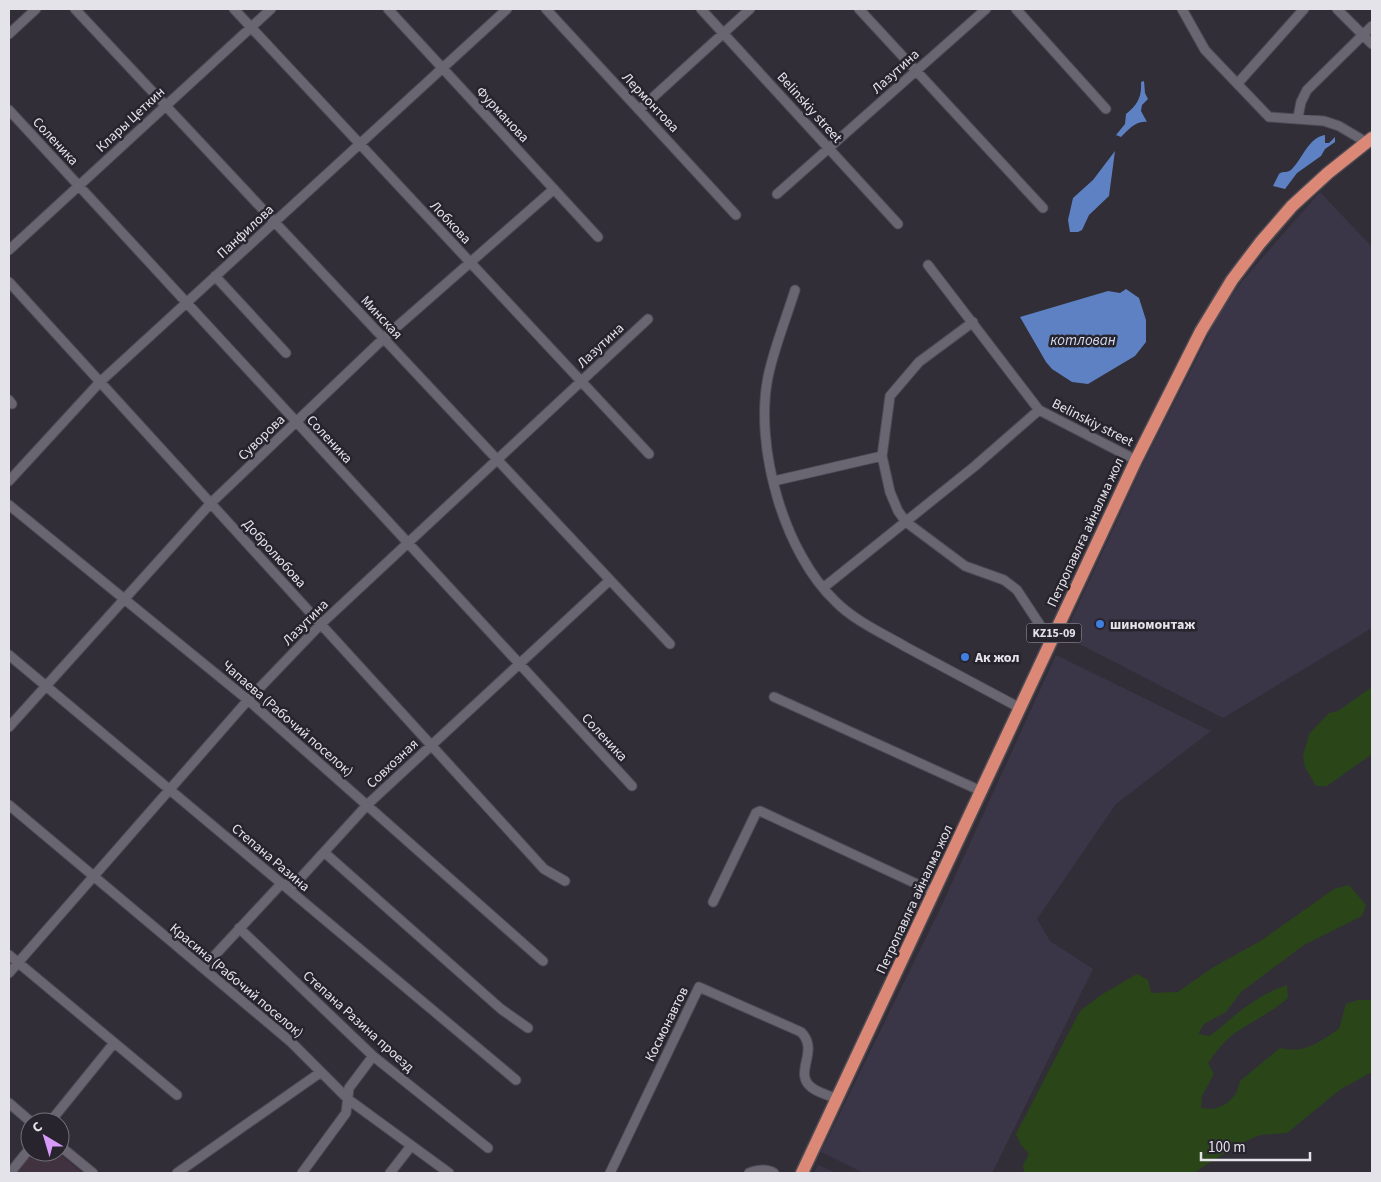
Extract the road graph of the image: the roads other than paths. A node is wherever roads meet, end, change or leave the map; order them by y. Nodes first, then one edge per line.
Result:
1 (36, 9) edge
2 (75, 9) edge
3 (234, 9) edge
4 (270, 9) edge
5 (388, 9) edge
6 (507, 9) edge
7 (546, 9) edge
8 (701, 9) edge
9 (750, 9) edge
10 (859, 9) edge
11 (986, 9) edge
12 (1016, 9) edge
13 (1304, 9) edge
14 (1337, 9) edge
15 (1185, 10) edge
16 (1372, 26) edge
17 (251, 27) junction
18 (724, 33) junction
19 (9, 34) edge
20 (1363, 34) junction
21 (1372, 44) edge
22 (443, 68) junction
23 (916, 71) junction
24 (1238, 83) junction
25 (166, 106) junction
26 (1106, 109) dead end
27 (9, 110) edge
28 (639, 110) junction
29 (1298, 117) junction
30 (1369, 140) edge
31 (360, 144) junction
32 (829, 148) junction
33 (79, 186) junction
34 (554, 189) junction
35 (777, 194) dead end
36 (1043, 208) dead end
37 (736, 215) dead end
38 (274, 222) junction
39 (898, 224) dead end
40 (598, 237) dead end
41 (9, 250) edge
42 (470, 262) junction
43 (928, 265) dead end
44 (215, 276) junction
45 (9, 282) edge
46 (795, 290) dead end
47 (186, 303) junction
48 (648, 319) dead end
49 (973, 322) junction
50 (384, 338) junction
51 (286, 353) dead end
52 (100, 382) junction
53 (581, 382) junction
54 (1040, 410) junction
55 (296, 422) junction
56 (649, 454) dead end
57 (882, 456) junction
58 (497, 460) junction
59 (1136, 460) junction
60 (9, 481) edge
61 (774, 481) junction
62 (211, 503) junction
63 (9, 505) edge
64 (906, 522) junction
65 (408, 543) junction
66 (610, 580) junction
67 (823, 588) junction
68 (124, 599) junction
69 (321, 624) junction
70 (1054, 633) junction
71 (670, 644) dead end
72 (9, 655) edge
73 (519, 664) junction
74 (46, 686) junction
75 (774, 697) dead end
76 (248, 700) junction
77 (1020, 708) junction
78 (9, 727) edge
79 (431, 745) junction
80 (632, 786) dead end
81 (170, 790) junction
82 (981, 791) junction
83 (368, 804) junction
84 (9, 805) edge
85 (325, 853) junction
86 (94, 877) junction
87 (565, 881) dead end
88 (281, 884) junction
89 (934, 892) junction
90 (713, 902) dead end
91 (239, 928) junction
92 (9, 955) edge
93 (543, 961) dead end
94 (18, 963) junction
95 (203, 968) junction
96 (9, 973) edge
97 (528, 1028) dead end
98 (114, 1043) junction
99 (373, 1056) junction
100 (321, 1072) junction
101 (516, 1080) dead end
102 (177, 1095) dead end
103 (837, 1099) junction
104 (349, 1100) junction
105 (9, 1103) edge
106 (20, 1112) edge
107 (58, 1112) edge
108 (411, 1146) junction
109 (488, 1148) dead end
110 (70, 1154) edge
111 (20, 1160) edge
112 (10, 1173) edge
113 (93, 1173) edge
114 (177, 1173) edge
115 (302, 1173) edge
116 (390, 1173) edge
117 (449, 1173) edge
118 (610, 1173) edge
119 (749, 1173) edge
120 (774, 1173) edge
121 (802, 1173) edge

1 - 19 street
2 - 25 street, Минская
3 - 17 street, Лобкова
4 - 17 street, Клары Цеткин
5 - 22 street, Фурманова
6 - 22 street, Панфилова
7 - 28 street, Лермонтова
8 - 18 street, Belinskiy street
9 - 18 street
10 - 23 street
11 - 23 street, Лазутина
12 - 26 street
13 - 24 street
14 - 20 street
15 - 24 street
16 - 20 street
17 - 25 street, Клары Цеткин
17 - 31 street, Лобкова
18 - 28 street
18 - 32 street, Belinskiy street
20 - 21 street
20 - 29 street
22 - 31 street, Панфилова
22 - 34 street, Фурманова
23 - 32 street, Лазутина
23 - 36 street
24 - 29 street
25 - 33 street, Клары Цеткин
25 - 38 street, Минская
27 - 33 street, Соленика
28 - 37 street, Лермонтова
29 - 30 street
30 - 59 highway, Петропавлға айналма жол / KZ15-09
31 - 38 street, Панфилова
31 - 42 street, Лобкова
32 - 35 street, Лазутина
32 - 39 street, Belinskiy street
33 - 41 street, Клары Цеткин
33 - 47 street, Соленика
34 - 40 street, Фурманова
34 - 42 street, Суворова
38 - 44 street, Панфилова
38 - 50 street, Минская
42 - 50 street, Суворова
42 - 53 street, Лобкова
43 - 49 street, Belinskiy street
44 - 47 street, Панфилова
44 - 51 street
45 - 52 street, Добролюбова
46 - 61 street
47 - 52 street, Панфилова
47 - 55 street, Соленика
48 - 53 street, Лазутина
49 - 54 street, Belinskiy street
49 - 57 street
50 - 55 street, Суворова
50 - 58 street, Минская
52 - 60 street, Панфилова
52 - 62 street, Добролюбова
53 - 56 street, Лобкова
53 - 58 street, Лазутина
54 - 59 street, Belinskiy street
54 - 64 street
55 - 62 street, Суворова
55 - 65 street, Соленика
57 - 61 street
57 - 64 street
58 - 65 street, Лазутина
58 - 66 street, Минская
59 - 70 highway, Петропавлға айналма жол / KZ15-09
61 - 67 street
62 - 68 street, Суворова
62 - 69 street, Добролюбова
63 - 68 street, Чапаева (Рабочий поселок)
64 - 67 street
64 - 70 street
65 - 69 street, Лазутина
65 - 73 street, Соленика
66 - 71 street, Минская
66 - 73 street, Совхозная
67 - 77 street
68 - 74 street, Суворова
68 - 76 street, Чапаева (Рабочий поселок)
69 - 76 street, Лазутина
69 - 79 street, Добролюбова
70 - 77 highway, Петропавлға айналма жол / KZ15-09
72 - 74 street, Степана Разина
73 - 79 street, Совхозная
73 - 80 street, Соленика
74 - 78 street, Суворова
74 - 81 street, Степана Разина
75 - 82 street
76 - 81 street, Лазутина
76 - 83 street, Чапаева (Рабочий поселок)
77 - 82 highway, Петропавлға айналма жол / KZ15-09
79 - 83 street, Совхозная
79 - 87 street, Добролюбова
81 - 86 street, Лазутина
81 - 88 street, Степана Разина
82 - 89 highway, Петропавлға айналма жол / KZ15-09
83 - 85 street, Совхозная
83 - 93 street, Чапаева (Рабочий поселок)
84 - 86 street, Красина (Рабочий поселок)
85 - 88 street, Совхозная
85 - 97 street
86 - 94 street, Лазутина
86 - 95 street, Красина (Рабочий поселок)
88 - 91 street, Совхозная
88 - 101 street, Степана Разина
89 - 90 street
89 - 103 highway, Петропавлға айналма жол / KZ15-09
91 - 95 street, Совхозная
91 - 99 street, Степана Разина проезд
92 - 94 street
94 - 96 street, Лазутина
94 - 98 street
95 - 100 street, Красина (Рабочий поселок)
98 - 102 street
98 - 107 street
99 - 104 street
99 - 109 street, Степана Разина проезд
100 - 104 street, Красина (Рабочий поселок)
100 - 114 street
103 - 118 street, Космонавтов
103 - 121 highway, Петропавлға айналма жол / KZ15-09
104 - 108 street, Красина (Рабочий поселок)
104 - 115 street
105 - 106 street
108 - 116 street
108 - 117 street, Красина (Рабочий поселок)
110 - 113 street
111 - 112 street
119 - 120 street

